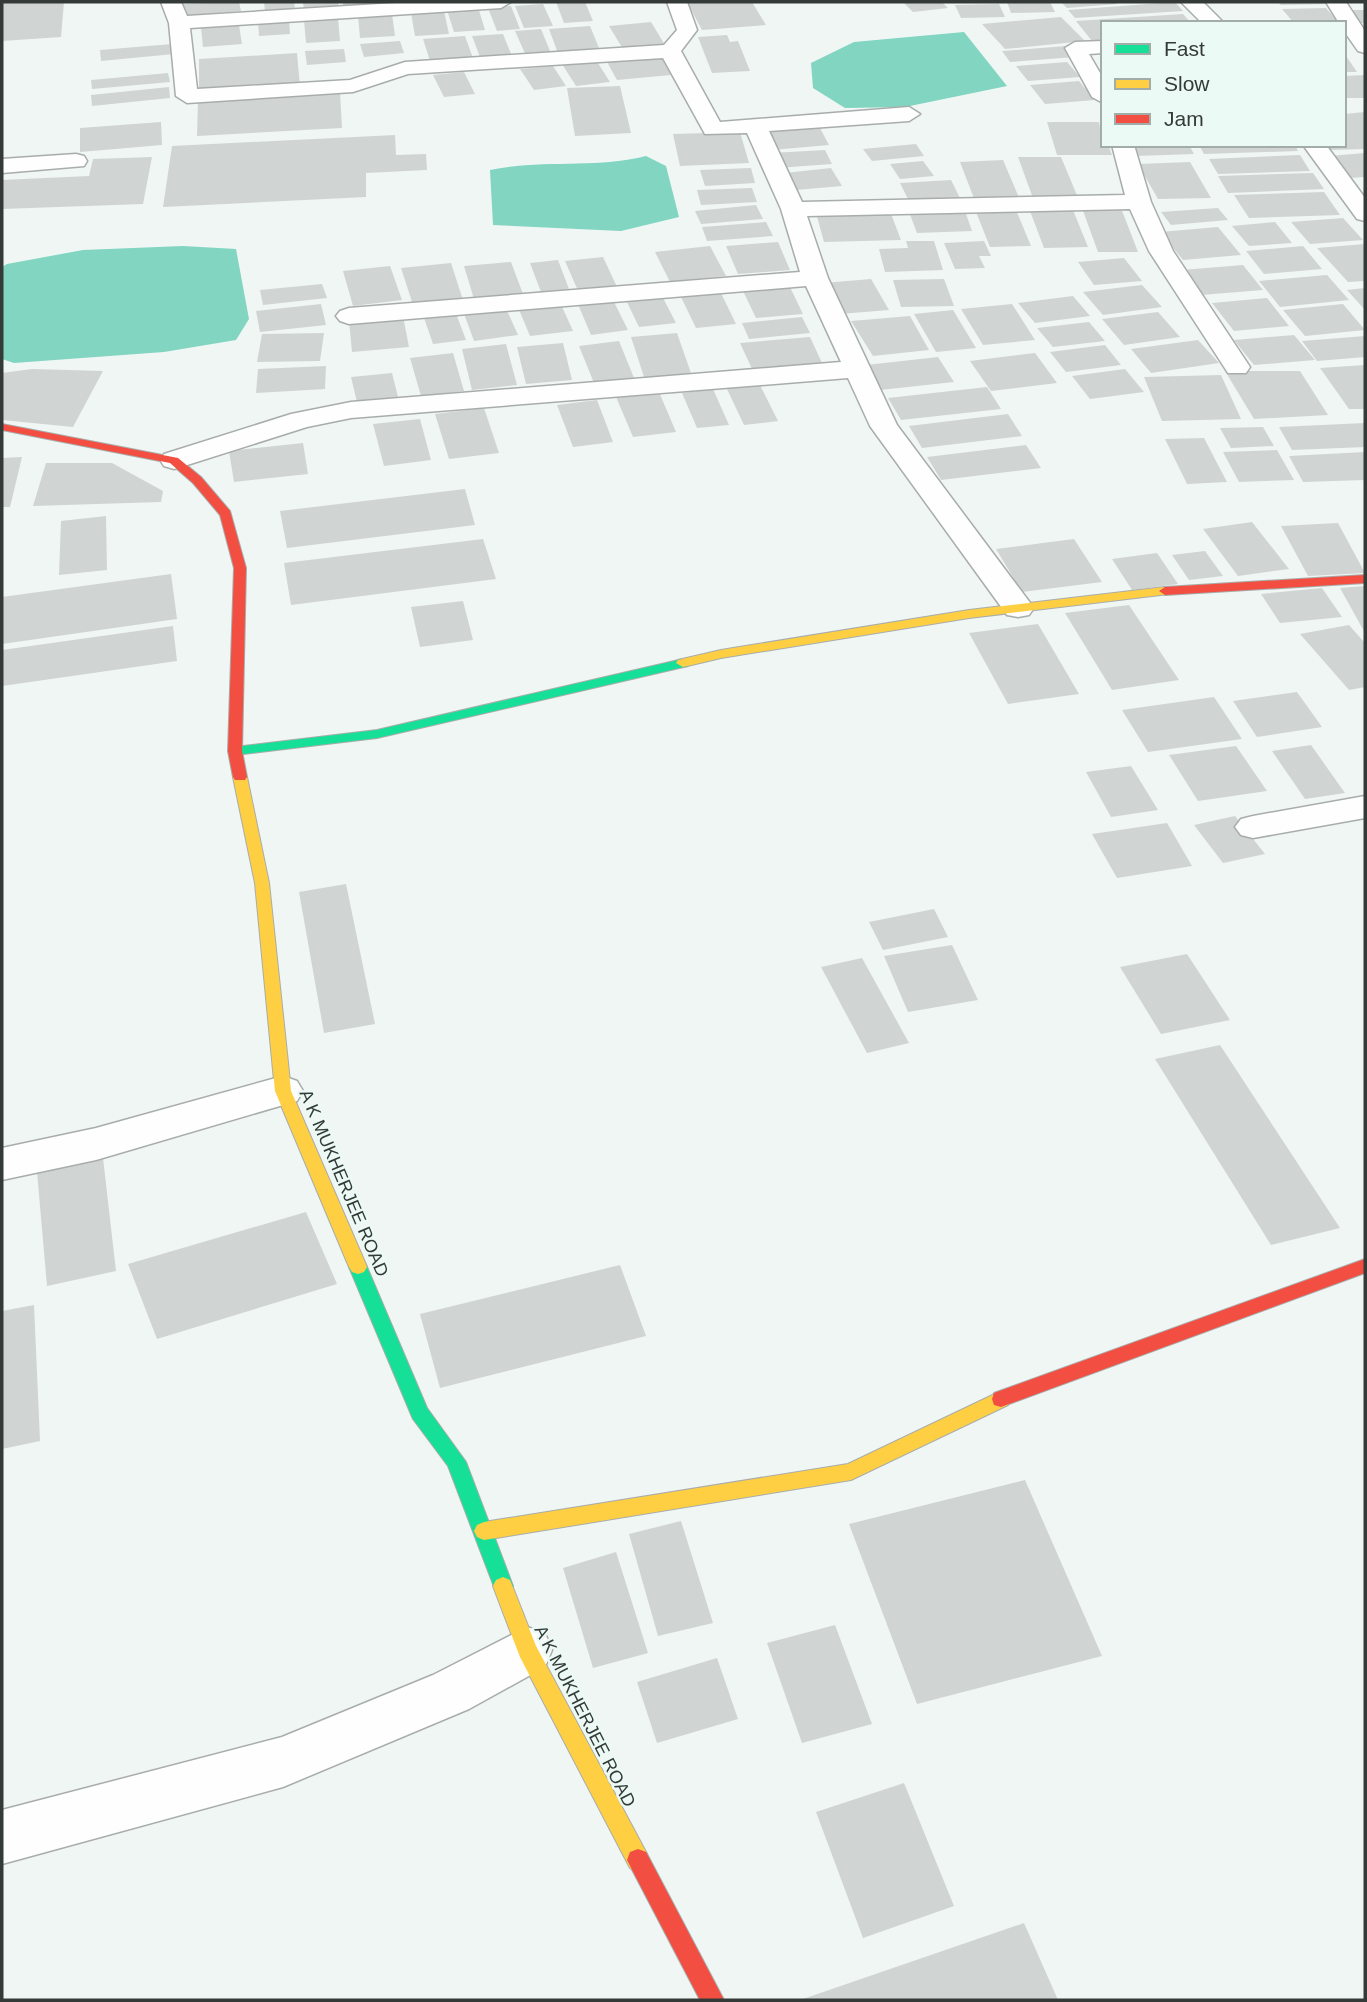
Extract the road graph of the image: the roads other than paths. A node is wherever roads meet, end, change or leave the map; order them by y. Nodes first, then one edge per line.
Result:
1 (171, 2) edge
2 (501, 2) edge
3 (677, 2) edge
4 (1191, 2) edge
5 (1336, 2) edge
6 (1212, 21) edge
7 (179, 23) junction
8 (1101, 47) edge
9 (1365, 47) edge
10 (670, 51) junction
11 (1101, 94) edge
12 (909, 114) dead end
13 (755, 126) junction
14 (1124, 147) edge
15 (1315, 147) edge
16 (76, 161) dead end
17 (2, 166) edge
18 (1139, 202) junction
19 (793, 209) junction
20 (1365, 214) edge
21 (815, 278) junction
22 (349, 316) dead end
23 (1237, 367) dead end
24 (856, 369) junction
25 (2, 427) edge
26 (174, 460) junction
27 (1365, 579) edge
28 (1018, 608) junction
29 (235, 751) junction
30 (1365, 807) edge
31 (1253, 827) dead end
32 (283, 1091) junction
33 (2, 1164) edge
34 (1365, 1266) edge
35 (484, 1531) junction
36 (527, 1650) junction
37 (2, 1837) edge
38 (712, 2000) edge

1 - 7 street
2 - 7 street
3 - 10 street
4 - 6 street
5 - 9 street
7 - 10 street
8 - 11 street
10 - 13 street
12 - 13 street
13 - 19 street
14 - 18 street
15 - 20 street
16 - 17 street
18 - 19 street
18 - 23 street
19 - 21 street
21 - 22 street
21 - 24 street
24 - 26 street
24 - 28 street
25 - 26 street
26 - 29 street, A K MUKHERJEE ROAD
27 - 28 street
28 - 29 street
29 - 32 street, A K MUKHERJEE ROAD
30 - 31 street
32 - 33 street
32 - 35 street, A K MUKHERJEE ROAD
34 - 35 street
35 - 36 street, A K MUKHERJEE ROAD
36 - 37 street
36 - 38 street, A K MUKHERJEE ROAD

